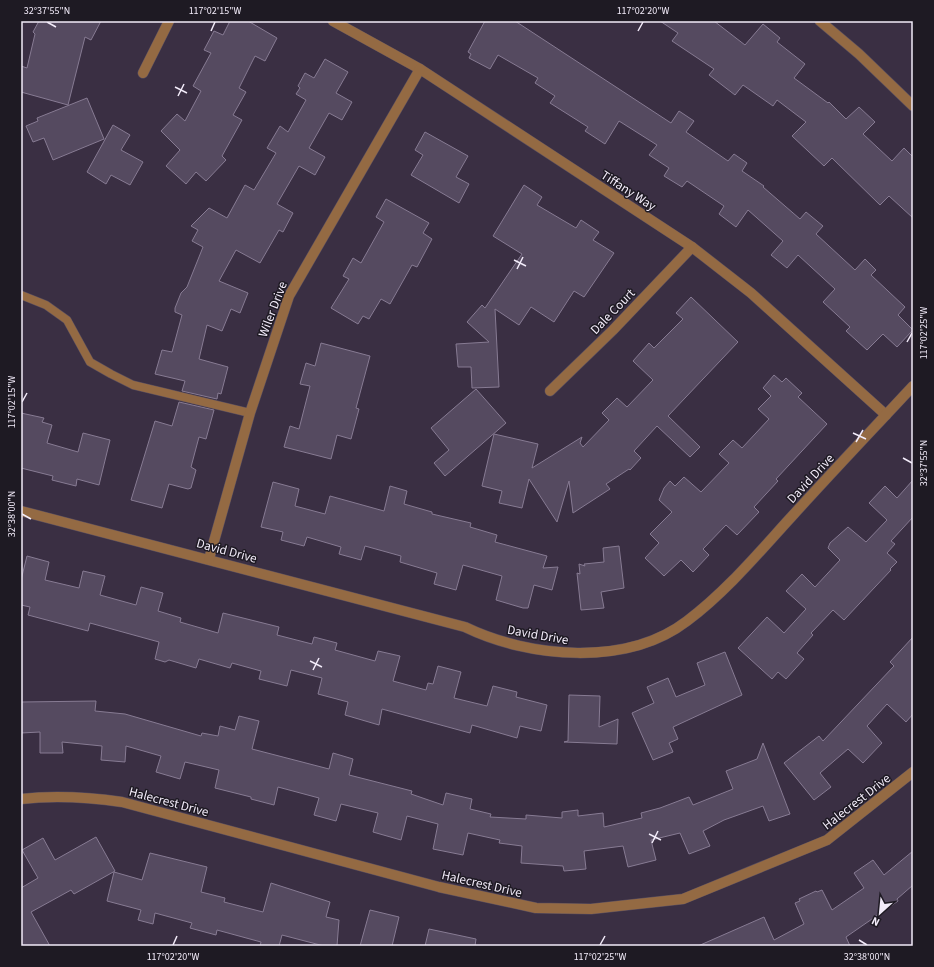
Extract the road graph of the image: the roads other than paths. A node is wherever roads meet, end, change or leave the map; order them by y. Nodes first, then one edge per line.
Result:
1 (169, 21) edge
2 (333, 21) edge
3 (820, 21) edge
4 (420, 69) junction
5 (143, 73) dead end
6 (913, 106) edge
7 (692, 247) junction
8 (21, 295) edge
9 (913, 386) edge
10 (550, 391) dead end
11 (250, 413) junction
12 (886, 415) junction
13 (21, 511) edge
14 (209, 559) junction
15 (913, 772) edge
16 (21, 799) edge

1 - 5 street
2 - 4 street, Tiffany Way
3 - 6 street
4 - 7 street, Tiffany Way
4 - 11 street, Wiler Drive
7 - 10 street, Dale Court
7 - 12 street, Tiffany Way
8 - 11 lane
9 - 12 street, David Drive
11 - 14 street, Wiler Drive
12 - 14 street, David Drive
13 - 14 street, David Drive
15 - 16 street, Halecrest Drive

